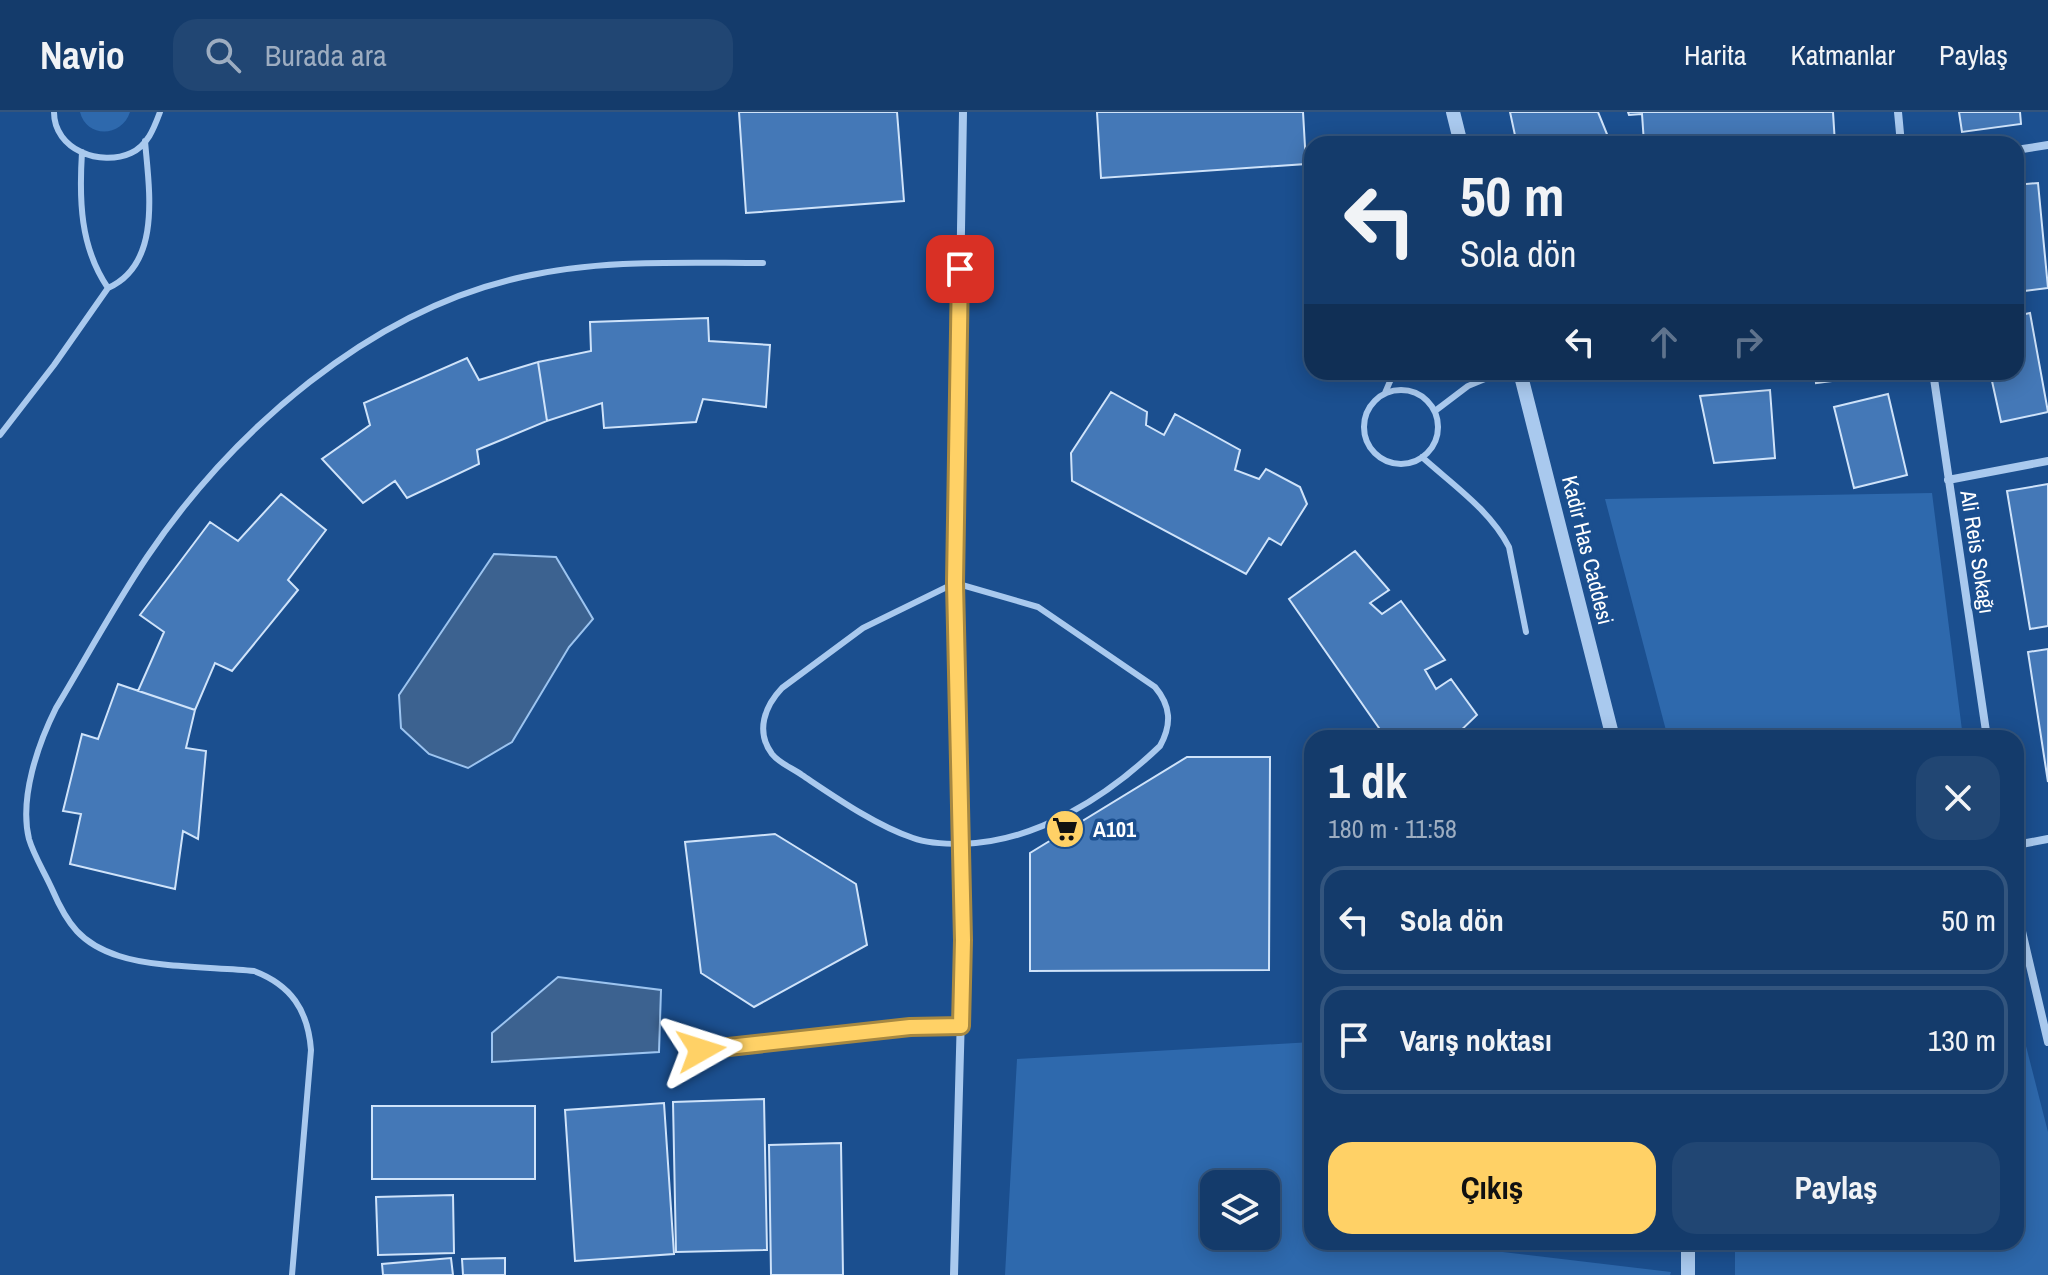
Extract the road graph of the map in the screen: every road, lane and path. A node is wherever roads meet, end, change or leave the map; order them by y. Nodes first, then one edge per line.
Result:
1 (54, 112) edge
2 (160, 112) edge
3 (963, 112) edge
4 (1453, 112) edge
5 (1898, 112) edge
6 (1459, 136) edge
7 (1900, 136) edge
8 (145, 141) junction
9 (2048, 145) edge
10 (2024, 149) edge
11 (82, 152) junction
12 (763, 263) dead end
13 (108, 288) junction
14 (1391, 380) edge
15 (1483, 380) edge
16 (1522, 380) edge
17 (1934, 380) edge
18 (1385, 393) junction
19 (1435, 411) junction
20 (0, 435) edge
21 (1422, 457) junction
22 (2048, 461) edge
23 (1948, 480) junction
24 (955, 583) junction
25 (1526, 632) dead end
26 (1611, 730) edge
27 (1986, 730) edge
28 (2048, 839) edge
29 (961, 844) junction
30 (2024, 844) edge
31 (2024, 940) edge
32 (961, 1026) junction
33 (2048, 1042) edge
34 (701, 1050) dead end
35 (1688, 1250) edge
36 (292, 1275) edge
37 (954, 1275) edge
38 (1688, 1275) edge

1 - 11 lane
2 - 8 lane
3 - 24 street
4 - 6 street
5 - 7 street
8 - 11 lane
8 - 13 lane
9 - 10 street
11 - 13 lane
12 - 36 lane
13 - 20 lane
14 - 18 lane
15 - 19 lane
16 - 26 street, Kadir Has Caddesi
17 - 23 street, Ali Reis Sokağı
18 - 19 lane
18 - 21 lane
19 - 21 lane
21 - 25 lane
22 - 23 street
23 - 27 street, Ali Reis Sokağı
24 - 29 street
24 - 29 lane
24 - 29 lane
28 - 30 street
29 - 32 street
31 - 33 street
32 - 34 lane
32 - 37 street
35 - 38 street

